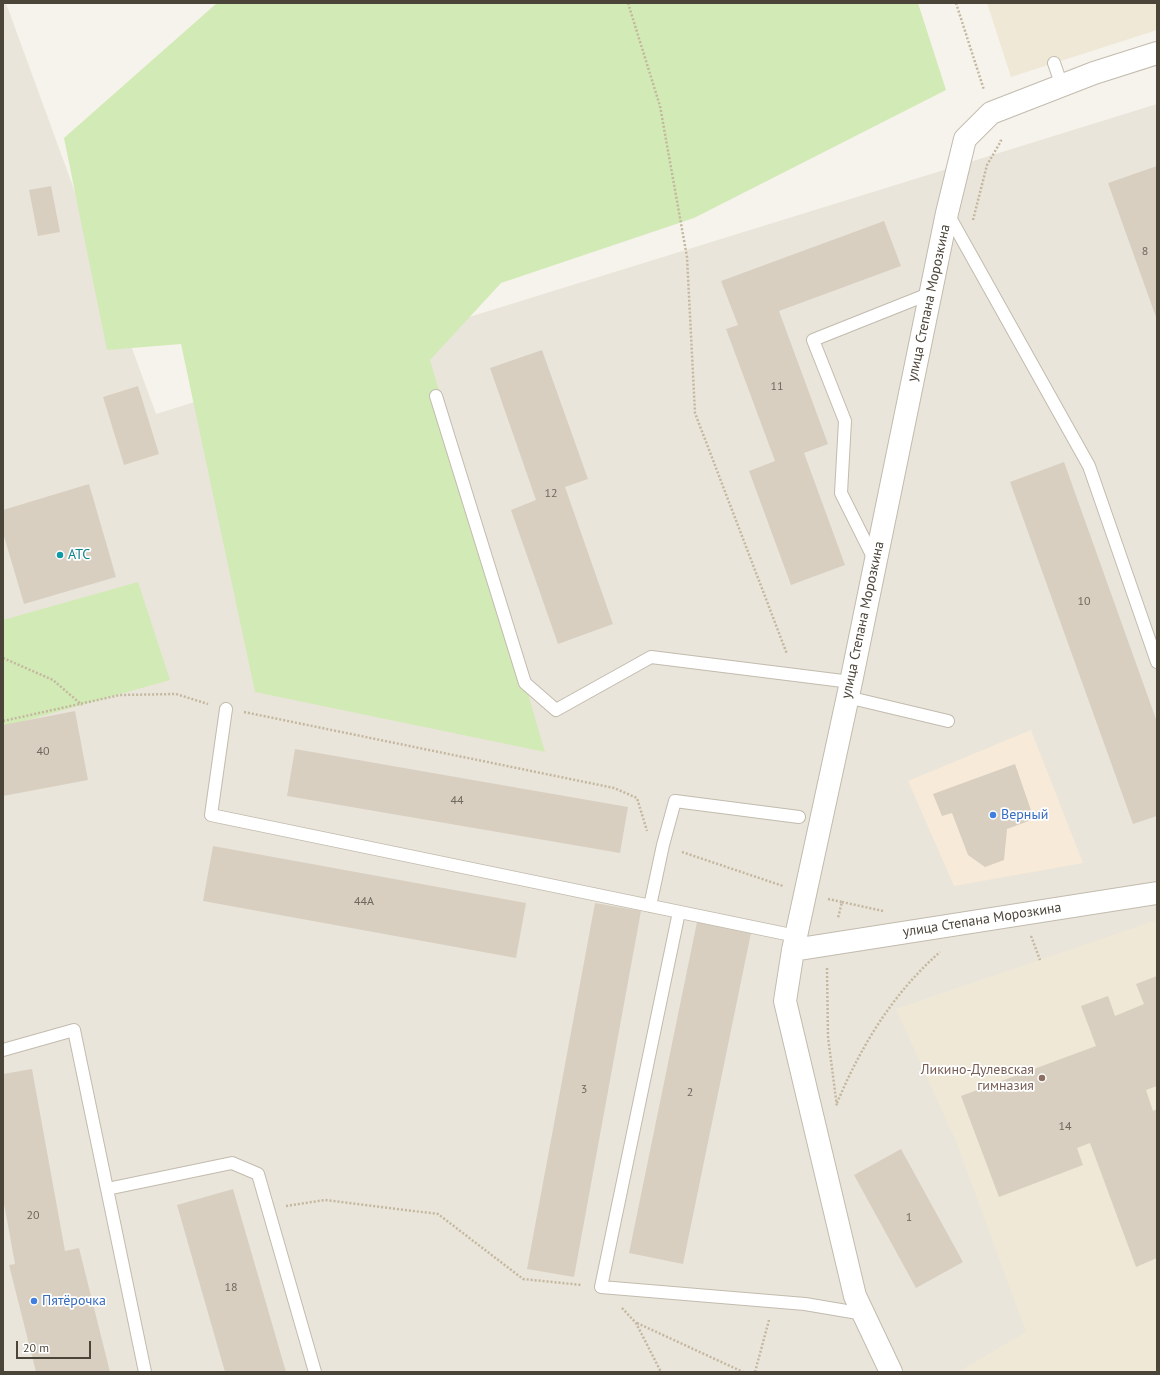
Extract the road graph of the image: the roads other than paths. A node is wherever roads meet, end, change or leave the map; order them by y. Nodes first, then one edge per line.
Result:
1 (1157, 53) edge
2 (1054, 64) dead end
3 (1062, 86) junction
4 (947, 213) junction
5 (931, 293) junction
6 (436, 396) dead end
7 (875, 562) junction
8 (1157, 662) edge
9 (849, 689) junction
10 (226, 709) road end
11 (948, 721) dead end
12 (799, 816) dead end
13 (1157, 893) edge
14 (650, 906) junction
15 (679, 912) junction
16 (794, 943) junction
17 (3, 1050) edge
18 (107, 1189) junction
19 (864, 1314) junction
20 (145, 1372) edge
21 (315, 1372) edge
22 (890, 1372) edge

1 - 3 street, улица Степана Морозкина
2 - 3 lane
3 - 4 street, улица Степана Морозкина
4 - 5 street, улица Степана Морозкина
4 - 8 lane
5 - 7 street, улица Степана Морозкина
5 - 7 lane
6 - 9 lane
7 - 9 street, улица Степана Морозкина
9 - 11 lane
9 - 16 street, улица Степана Морозкина
10 - 14 lane
12 - 14 lane
13 - 16 street, улица Степана Морозкина
14 - 15 lane
15 - 16 lane
15 - 19 lane
16 - 19 street
17 - 18 lane
18 - 20 lane
18 - 21 lane
19 - 22 street

